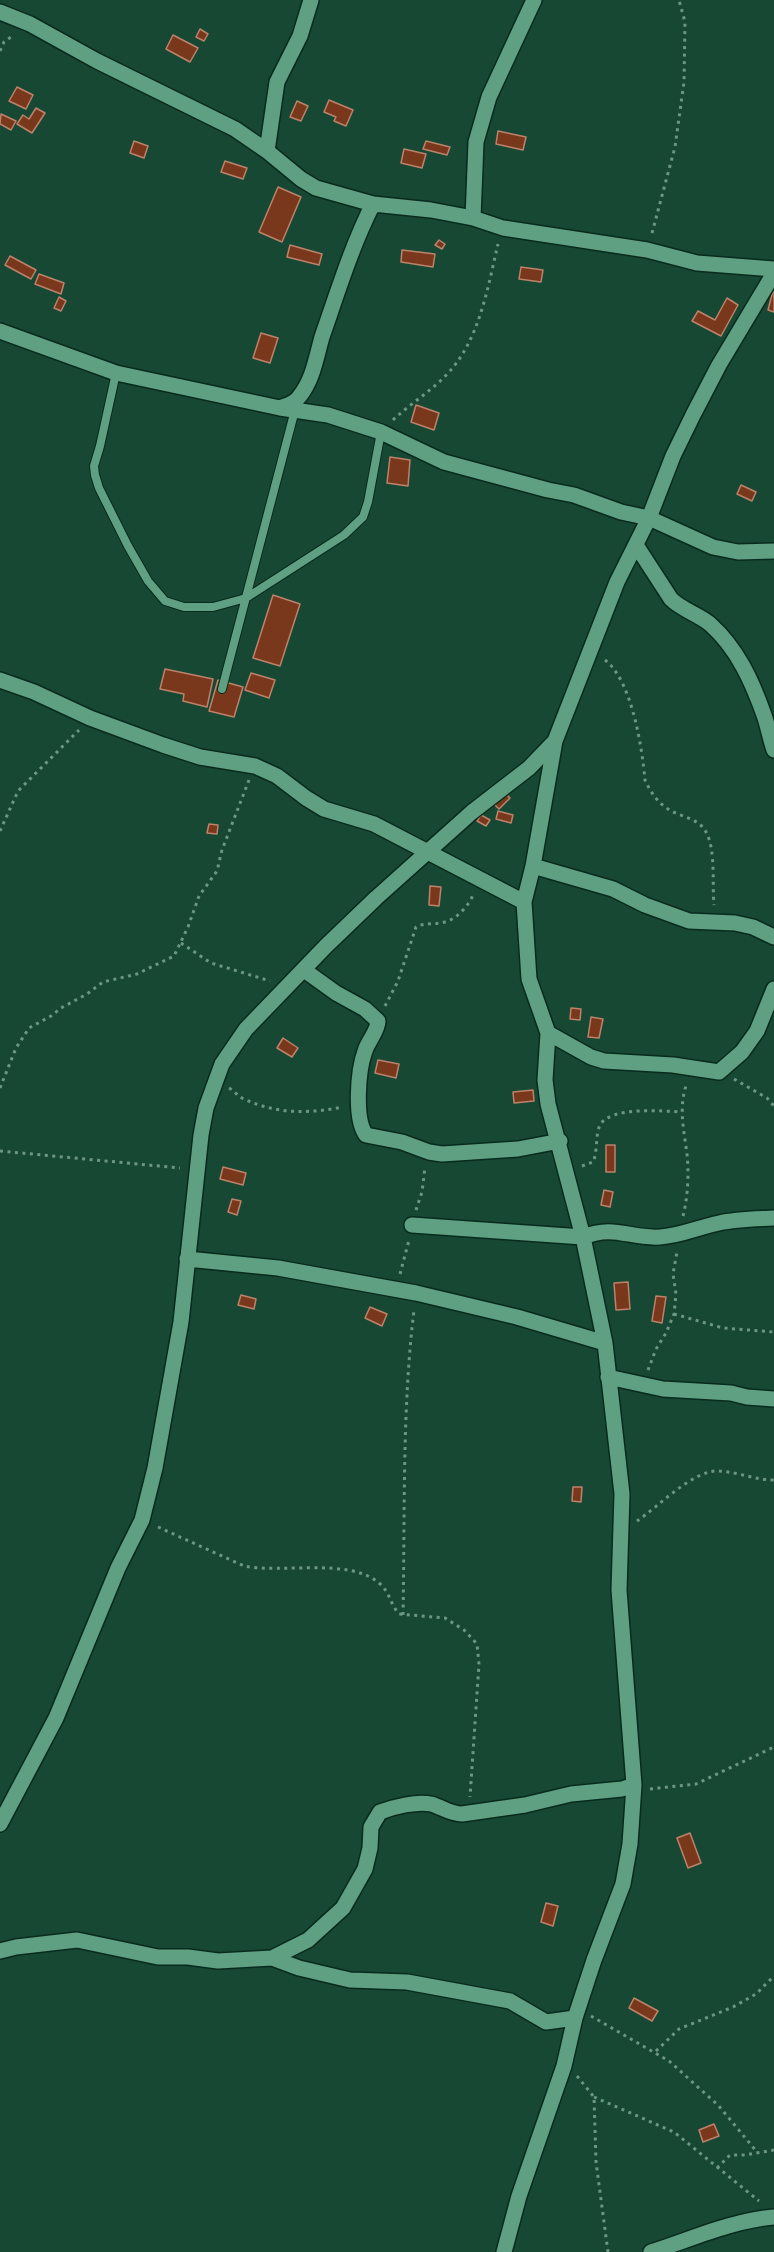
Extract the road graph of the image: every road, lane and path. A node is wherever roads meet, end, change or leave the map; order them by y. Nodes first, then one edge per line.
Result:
1 (311, 0) edge
2 (534, 0) edge
3 (679, 0) edge
4 (0, 12) edge
5 (267, 151) junction
6 (373, 204) junction
7 (473, 218) junction
8 (503, 228) junction
9 (647, 250) junction
10 (774, 271) edge
11 (0, 331) edge
12 (116, 372) junction
13 (279, 408) junction
14 (295, 410) junction
15 (381, 432) junction
16 (649, 518) junction
17 (636, 545) junction
18 (774, 551) edge
19 (246, 598) junction
20 (592, 650) junction
21 (0, 680) edge
22 (222, 689) dead end
23 (90, 718) junction
24 (555, 741) junction
25 (774, 750) edge
26 (255, 766) junction
27 (0, 831) edge
28 (427, 851) junction
29 (533, 866) junction
30 (477, 879) junction
31 (524, 902) junction
32 (716, 922) junction
33 (774, 937) edge
34 (181, 943) junction
35 (304, 970) junction
36 (774, 988) edge
37 (285, 989) junction
38 (378, 1021) junction
39 (548, 1034) junction
40 (714, 1072) junction
41 (0, 1088) edge
42 (213, 1088) junction
43 (774, 1106) edge
44 (359, 1112) junction
45 (681, 1112) junction
46 (560, 1141) junction
47 (0, 1151) edge
48 (196, 1168) junction
49 (565, 1169) junction
50 (774, 1218) edge
51 (412, 1225) dead end
52 (678, 1234) junction
53 (583, 1237) junction
54 (187, 1259) junction
55 (416, 1293) junction
56 (674, 1314) junction
57 (774, 1332) edge
58 (605, 1343) junction
59 (608, 1377) junction
60 (642, 1386) junction
61 (774, 1399) edge
62 (774, 1480) edge
63 (142, 1520) junction
64 (621, 1532) junction
65 (403, 1615) junction
66 (774, 1747) edge
67 (634, 1788) junction
68 (470, 1813) junction
69 (0, 1824) edge
70 (0, 1951) edge
71 (272, 1958) junction
72 (774, 1976) edge
73 (577, 2014) junction
74 (656, 2052) junction
75 (564, 2066) junction
76 (594, 2097) junction
77 (774, 2150) edge
78 (757, 2152) junction
79 (717, 2168) junction
80 (759, 2202) dead end
81 (774, 2217) edge
82 (504, 2252) edge
83 (608, 2252) edge
84 (651, 2252) edge

1 - 5 street
2 - 7 street
3 - 9 path
4 - 5 street
5 - 6 street
6 - 7 street
6 - 13 street
7 - 8 street
8 - 9 street
8 - 15 path
9 - 10 street
10 - 16 street
11 - 12 street
12 - 13 street
12 - 19 lane
13 - 14 street
14 - 15 street
14 - 19 lane
15 - 16 street
15 - 19 lane
16 - 17 street
16 - 18 street
17 - 20 street
17 - 25 street
19 - 22 lane
20 - 24 street
20 - 32 path
21 - 23 street
23 - 26 street
23 - 27 path
24 - 28 street
24 - 29 street
26 - 28 street
26 - 34 path
28 - 30 street
28 - 35 street
29 - 31 street
29 - 32 street
30 - 31 street
30 - 38 path
31 - 39 street
32 - 33 street
34 - 37 path
34 - 41 path
35 - 37 street
35 - 38 street
36 - 40 street
37 - 42 street
38 - 44 street
39 - 40 street
39 - 46 street
40 - 43 path
40 - 45 path
42 - 44 path
42 - 48 street
44 - 46 street
45 - 49 path
45 - 52 path
46 - 49 street
47 - 48 path
48 - 54 street
49 - 53 street
50 - 52 street
51 - 53 street
52 - 53 street
52 - 56 path
53 - 58 street
54 - 55 street
54 - 63 street
55 - 58 street
55 - 65 path
56 - 57 path
56 - 60 path
58 - 59 street
59 - 60 street
59 - 64 street
60 - 61 street
62 - 64 path
63 - 65 path
63 - 69 street
64 - 67 street
65 - 68 path
66 - 67 path
67 - 68 street
67 - 73 street
68 - 71 street
70 - 71 street
71 - 73 street
72 - 74 path
73 - 74 path
73 - 75 street
74 - 78 path
75 - 76 path
75 - 82 street
76 - 79 path
76 - 83 path
77 - 78 path
78 - 79 path
79 - 80 path
81 - 84 street

